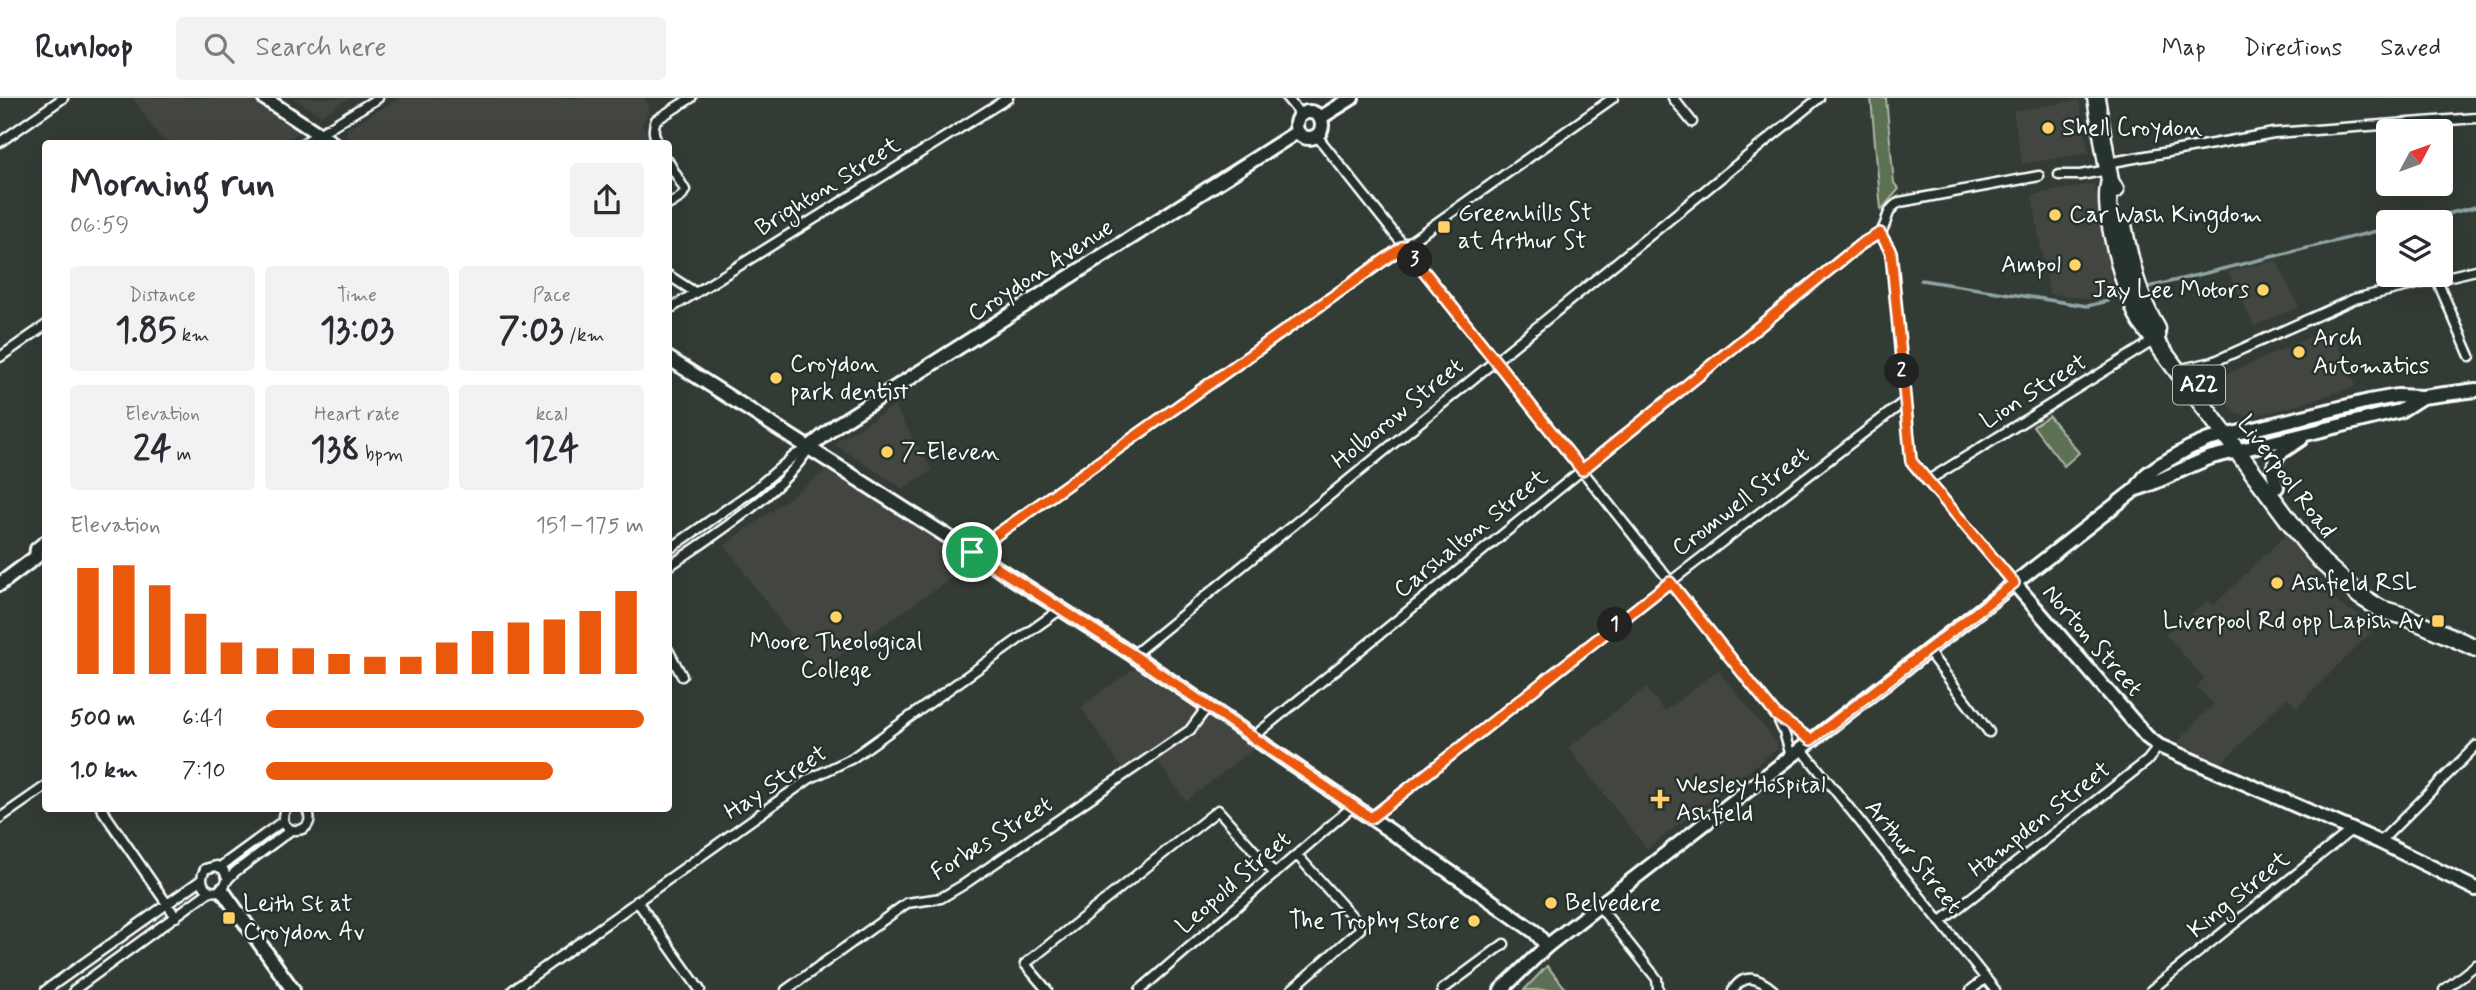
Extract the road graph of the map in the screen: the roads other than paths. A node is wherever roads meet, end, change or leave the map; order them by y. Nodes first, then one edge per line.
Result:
1 (63, 98) edge
2 (264, 98) edge
3 (378, 98) edge
4 (691, 98) edge
5 (1008, 98) edge
6 (1287, 98) edge
7 (1352, 98) edge
8 (1613, 98) edge
9 (1673, 98) edge
10 (1819, 98) edge
11 (2096, 98) edge
12 (1301, 115) junction
13 (1320, 118) junction
14 (2476, 118) edge
15 (1692, 122) dead end
16 (1297, 132) junction
17 (320, 134) junction
18 (1317, 136) junction
19 (310, 140) edge
20 (328, 140) edge
21 (656, 140) edge
22 (0, 142) edge
23 (672, 169) edge
24 (2108, 172) junction
25 (2059, 175) dead end
26 (2039, 176) dead end
27 (672, 203) edge
28 (1880, 233) junction
29 (1404, 246) junction
30 (2476, 270) edge
31 (2453, 276) edge
32 (672, 278) edge
33 (2406, 287) edge
34 (2440, 287) edge
35 (696, 293) junction
36 (672, 308) edge
37 (42, 328) edge
38 (2157, 338) junction
39 (2470, 356) dead end
40 (0, 357) edge
41 (1495, 360) junction
42 (672, 361) edge
43 (2186, 368) junction
44 (2476, 390) edge
45 (2422, 397) junction
46 (1905, 401) junction
47 (2314, 432) junction
48 (2231, 434) junction
49 (810, 447) junction
50 (2242, 449) junction
51 (1582, 470) junction
52 (1927, 481) junction
53 (2277, 487) junction
54 (2136, 489) junction
55 (672, 547) edge
56 (972, 552) junction
57 (41, 558) edge
58 (672, 564) edge
59 (1670, 582) junction
60 (2014, 583) junction
61 (0, 584) edge
62 (1061, 609) junction
63 (2404, 616) junction
64 (2476, 648) edge
65 (1927, 650) junction
66 (1133, 655) junction
67 (672, 657) edge
68 (682, 676) dead end
69 (1208, 706) junction
70 (1776, 715) junction
71 (1989, 732) dead end
72 (1253, 737) junction
73 (2159, 746) junction
74 (2476, 746) edge
75 (1801, 748) junction
76 (42, 789) edge
77 (1353, 806) junction
78 (105, 812) edge
79 (284, 812) edge
80 (310, 812) edge
81 (0, 818) edge
82 (1371, 818) junction
83 (283, 821) junction
84 (291, 830) junction
85 (2350, 831) junction
86 (2379, 842) junction
87 (1297, 855) junction
88 (220, 867) junction
89 (1275, 874) junction
90 (201, 880) junction
91 (220, 887) junction
92 (2476, 889) edge
93 (637, 901) junction
94 (167, 903) junction
95 (1598, 905) junction
96 (176, 917) junction
97 (1940, 922) junction
98 (1504, 944) dead end
99 (1548, 946) junction
100 (2476, 965) edge
101 (1986, 978) junction
102 (59, 980) junction
103 (1658, 989) edge
104 (46, 990) edge
105 (66, 990) edge
106 (75, 990) edge
107 (293, 990) edge
108 (513, 990) edge
109 (700, 990) edge
110 (786, 990) edge
111 (1047, 990) edge
112 (1140, 990) edge
113 (1291, 990) edge
114 (1442, 990) edge
115 (1501, 990) edge
116 (1733, 990) edge
117 (1773, 990) edge
118 (1971, 990) edge
119 (1995, 990) edge
120 (2151, 990) edge
121 (2444, 990) edge

1 - 22 street
2 - 17 main road
3 - 17 street
4 - 21 street
5 - 35 street, Brighton Street
6 - 12 street
7 - 13 main road
8 - 29 street
9 - 15 street
10 - 41 street, Holborow Street
11 - 24 highway, Liverpool Road / A22
12 - 13 main road
12 - 16 main road
13 - 18 main road
14 - 24 street
16 - 18 main road
16 - 49 main road, Croydon Avenue
17 - 19 street
17 - 20 main road
18 - 29 street, Arthur Street
23 - 27 street
24 - 25 street
24 - 38 highway, Liverpool Road / A22
26 - 28 street
28 - 46 street, Norton Street
28 - 51 street, Carshalton Street
29 - 41 street, Arthur Street
29 - 56 street
30 - 31 street
32 - 35 street
33 - 43 street
34 - 39 street
35 - 36 street, Brighton Street
37 - 40 street
38 - 43 highway, Liverpool Road / A22
38 - 48 highway, Liverpool Road / A22
38 - 52 street, Lion Street
41 - 51 street, Arthur Street
41 - 66 street, Holborow Street
42 - 49 main road
43 - 48 highway, Liverpool Road / A22
44 - 45 main road
45 - 47 main road
45 - 48 main road
46 - 52 street, Norton Street
46 - 59 street, Cromwell Street
47 - 50 main road
47 - 53 main road
48 - 50 highway, Liverpool Road / A22
48 - 54 main road
49 - 55 street, Croydon Avenue
49 - 56 main road
49 - 58 street, Croydon Avenue
50 - 53 highway, Liverpool Road / A22
50 - 54 main road
50 - 63 highway, Liverpool Road / A22
51 - 59 street, Arthur Street
51 - 72 street, Carshalton Street
52 - 60 street, Norton Street
53 - 63 highway, Liverpool Road / A22
54 - 60 main road
56 - 62 main road
57 - 61 main road
59 - 70 street, Arthur Street
59 - 82 street, Cromwell Street
60 - 65 main road
60 - 73 main road, Norton Street
62 - 66 main road
62 - 93 street, Hay Street
63 - 64 highway, Liverpool Road / A22
65 - 71 street
65 - 75 main road
66 - 69 main road
67 - 68 street
69 - 72 main road
69 - 110 street, Forbes Street
70 - 75 street, Arthur Street
70 - 75 street, Arthur Street
72 - 77 main road
73 - 85 main road, Norton Street
73 - 97 street, Hampden Street
74 - 86 street
75 - 95 main road
75 - 97 street, Arthur Street
76 - 81 street
77 - 82 main road
77 - 87 street, Leopold Street
78 - 94 street
79 - 83 street
80 - 84 street
82 - 99 main road
83 - 84 street
83 - 88 street
84 - 91 street
85 - 86 main road, Norton Street
85 - 120 street, King Street
86 - 92 main road, Norton Street
87 - 89 street, Leopold Street
87 - 113 street
88 - 90 street
88 - 91 street
89 - 111 street
89 - 112 street, Leopold Street
90 - 91 street
90 - 94 street
91 - 96 street
91 - 107 main road
93 - 108 street, Hay Street
93 - 109 street
94 - 96 street
94 - 102 street
95 - 99 main road
95 - 103 street
96 - 106 street
97 - 101 street, Arthur Street
98 - 114 street
99 - 115 main road
100 - 121 street
101 - 118 street
101 - 119 street, Arthur Street
102 - 104 street
102 - 105 street
116 - 117 street

